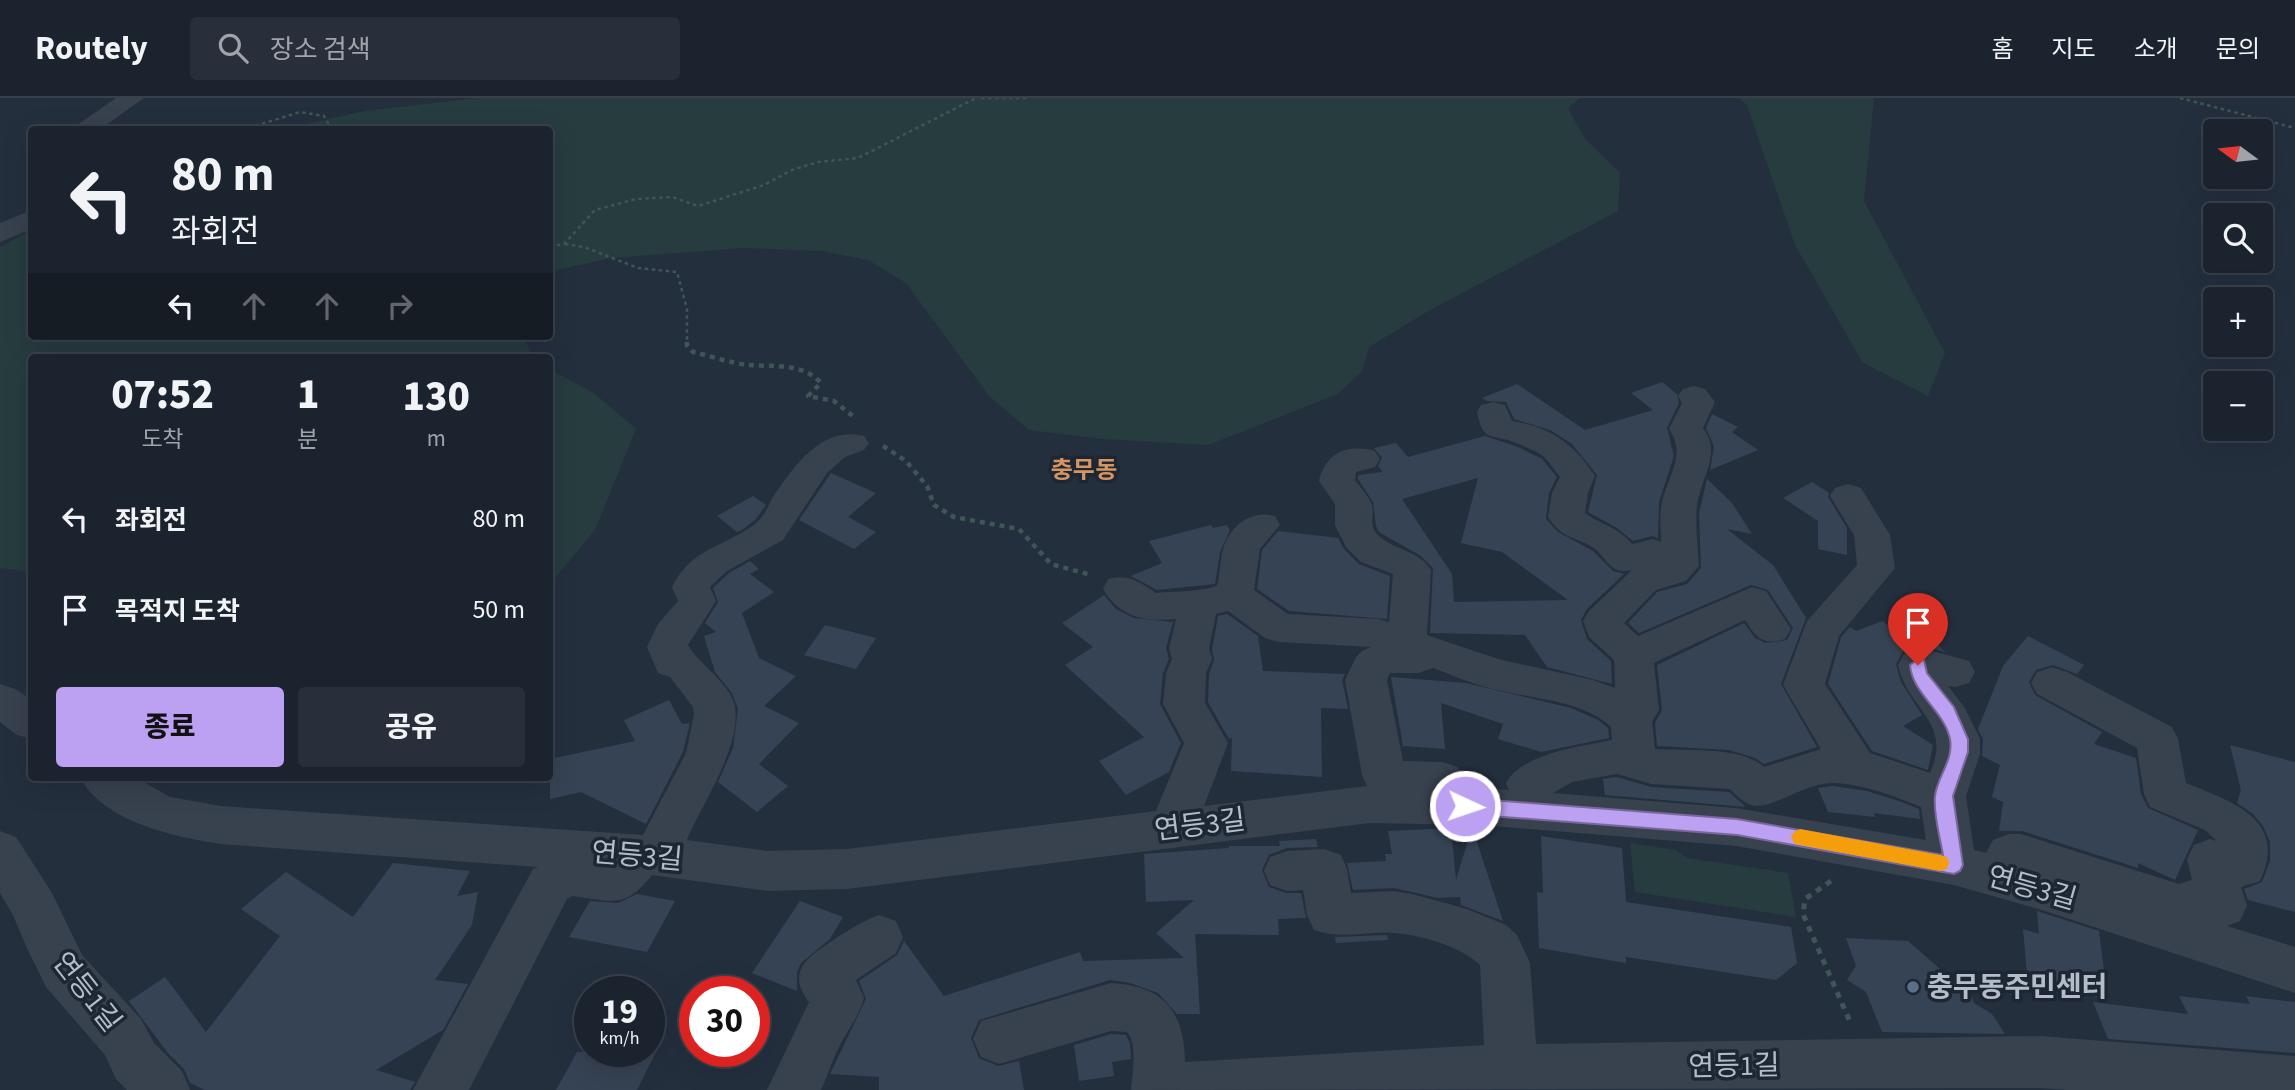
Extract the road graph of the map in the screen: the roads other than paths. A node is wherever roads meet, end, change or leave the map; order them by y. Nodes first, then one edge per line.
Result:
1 (132, 98) edge
2 (88, 126) edge
3 (28, 220) edge
4 (0, 234) edge
5 (1694, 396) dead end
6 (1493, 412) dead end
7 (844, 444) road end
8 (1363, 459) dead end
9 (1848, 496) dead end
10 (1262, 525) dead end
11 (1680, 566) junction
12 (1122, 589) road end
13 (1216, 600) junction
14 (1770, 629) dead end
15 (1419, 647) junction
16 (1634, 656) junction
17 (1955, 672) dead end
18 (2052, 683) dead end
19 (0, 700) edge
20 (28, 720) edge
21 (1626, 737) junction
22 (1855, 767) junction
23 (107, 781) edge
24 (1528, 783) dead end
25 (1944, 796) junction
26 (1465, 806) junction
27 (1172, 829) junction
28 (0, 850) edge
29 (649, 855) junction
30 (1954, 865) junction
31 (1287, 871) dead end
32 (2009, 880) junction
33 (878, 937) dead end
34 (2295, 970) edge
35 (999, 1039) dead end
36 (1512, 1070) junction
37 (2295, 1082) edge
38 (163, 1090) edge
39 (440, 1090) edge
40 (794, 1090) edge
41 (1158, 1090) edge
42 (1173, 1090) edge

1 - 2 street
3 - 4 street
5 - 11 street
6 - 11 street
7 - 29 street
8 - 15 street
9 - 22 street
10 - 13 street
11 - 16 street
12 - 13 street
13 - 15 street
13 - 27 street
14 - 16 street
15 - 21 street
15 - 26 street
16 - 21 street
17 - 25 street
18 - 32 street
19 - 20 street
21 - 22 street
21 - 24 street
22 - 25 street
23 - 29 street, 연등3길
25 - 30 street
26 - 27 street, 연등3길
26 - 30 street, 연등3길
27 - 29 street, 연등3길
28 - 38 street, 연등1길
29 - 39 street
30 - 32 street, 연등3길
31 - 36 street
32 - 34 street, 연등3길
33 - 40 street
35 - 41 street
36 - 37 street, 연등1길
36 - 42 street, 연등1길

